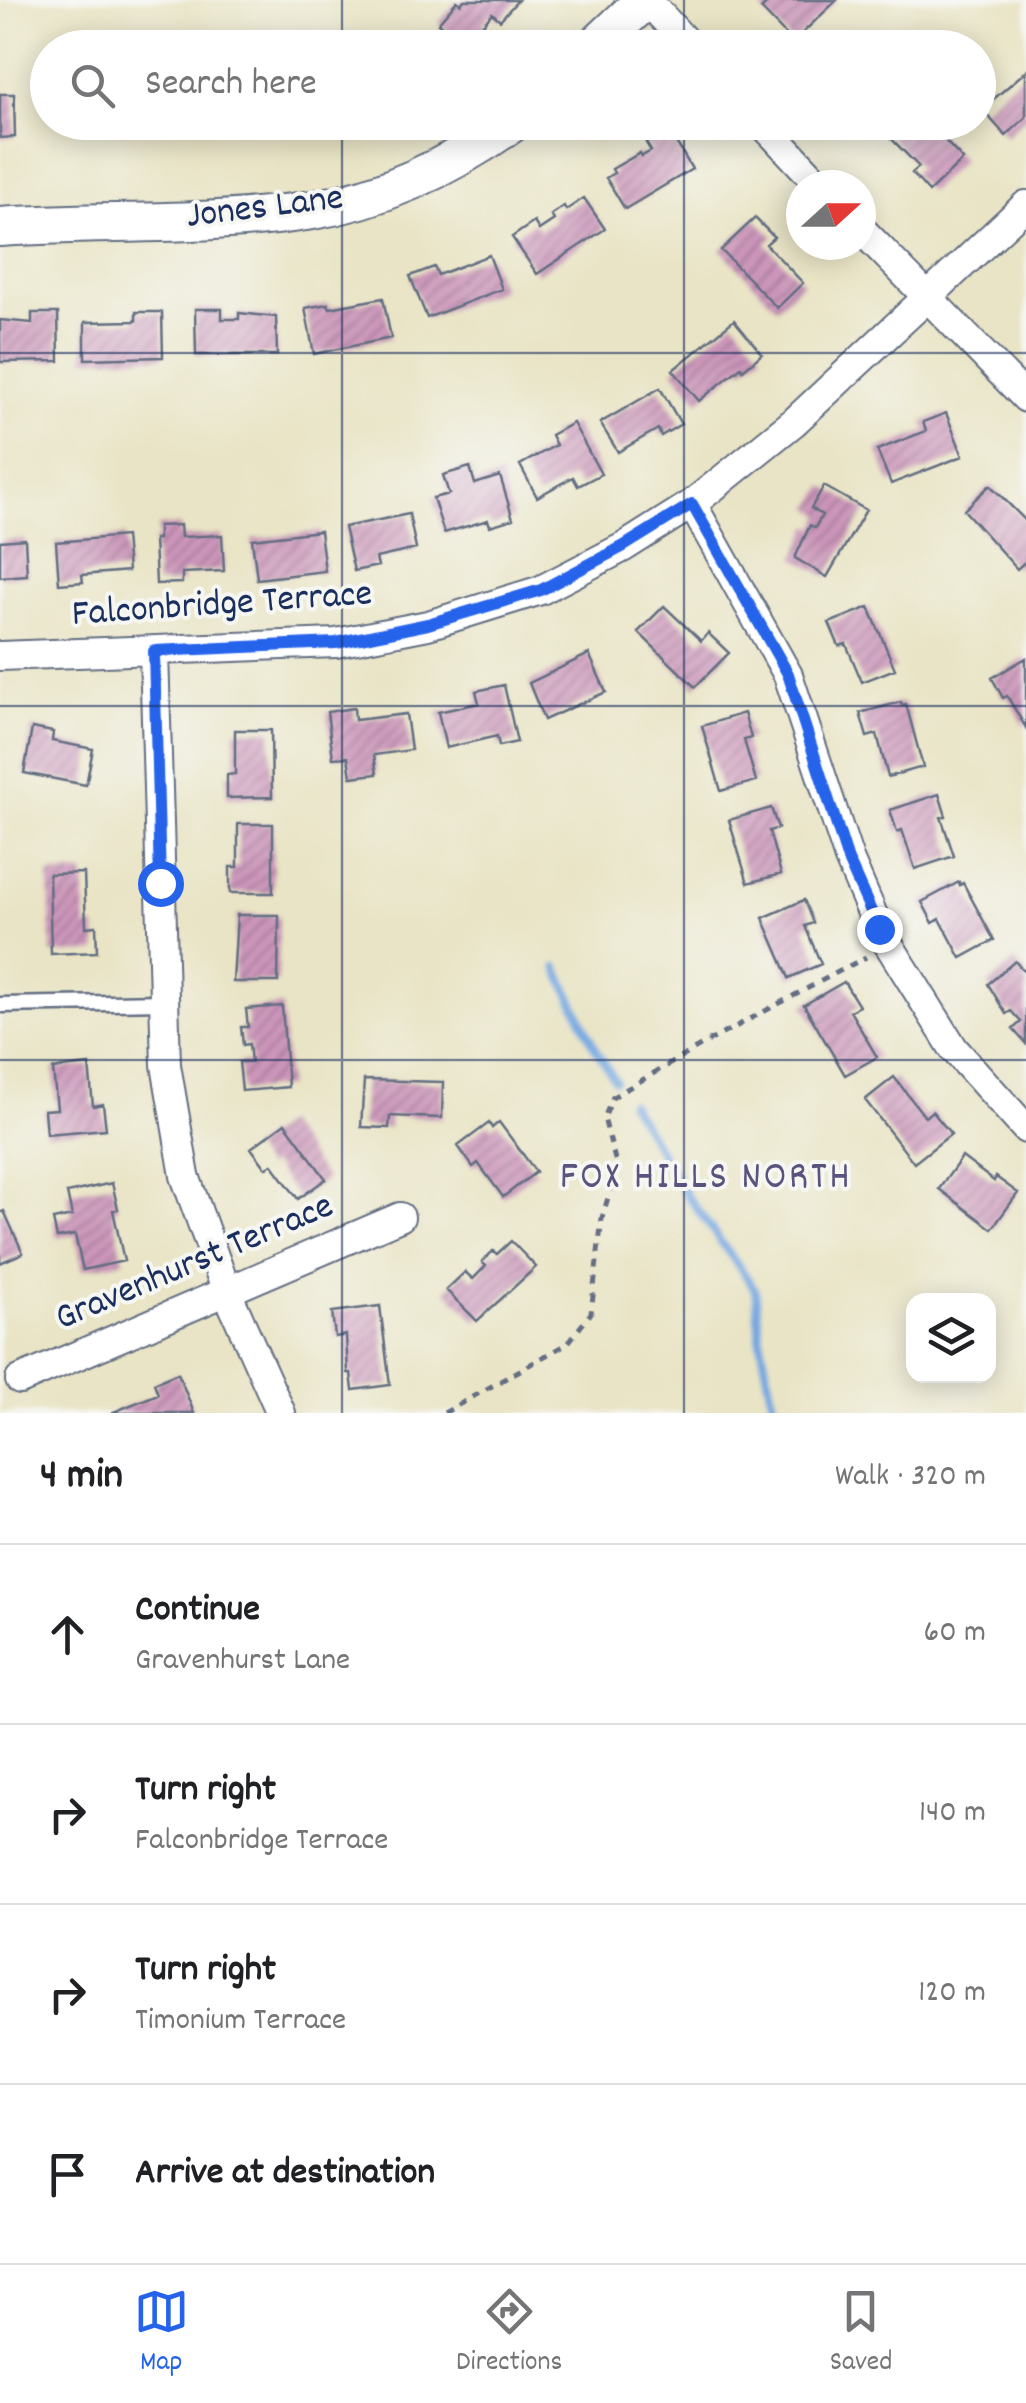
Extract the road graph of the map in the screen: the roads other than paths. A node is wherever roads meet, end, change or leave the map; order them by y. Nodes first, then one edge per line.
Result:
1 (646, 0) edge
2 (614, 30) edge
3 (674, 30) edge
4 (486, 140) edge
5 (778, 140) edge
6 (806, 170) edge
7 (1026, 205) edge
8 (0, 226) edge
9 (876, 245) edge
10 (927, 298) junction
11 (1026, 398) edge
12 (692, 504) junction
13 (154, 651) junction
14 (0, 656) edge
15 (164, 1002) junction
16 (0, 1006) edge
17 (1026, 1129) edge
18 (400, 1217) dead end
19 (227, 1292) junction
20 (20, 1380) dead end
21 (281, 1413) edge

1 - 2 street
1 - 3 street
4 - 8 street, Jones Lane
5 - 6 street
7 - 10 street, Falconbridge Terrace
9 - 10 street
10 - 11 street
10 - 12 street, Falconbridge Terrace
12 - 13 street, Falconbridge Terrace
12 - 17 street
13 - 14 street, Falconbridge Terrace
13 - 15 street
15 - 16 lane
15 - 19 street
18 - 19 street, Gravenhurst Terrace
19 - 20 street, Gravenhurst Terrace
19 - 21 street

